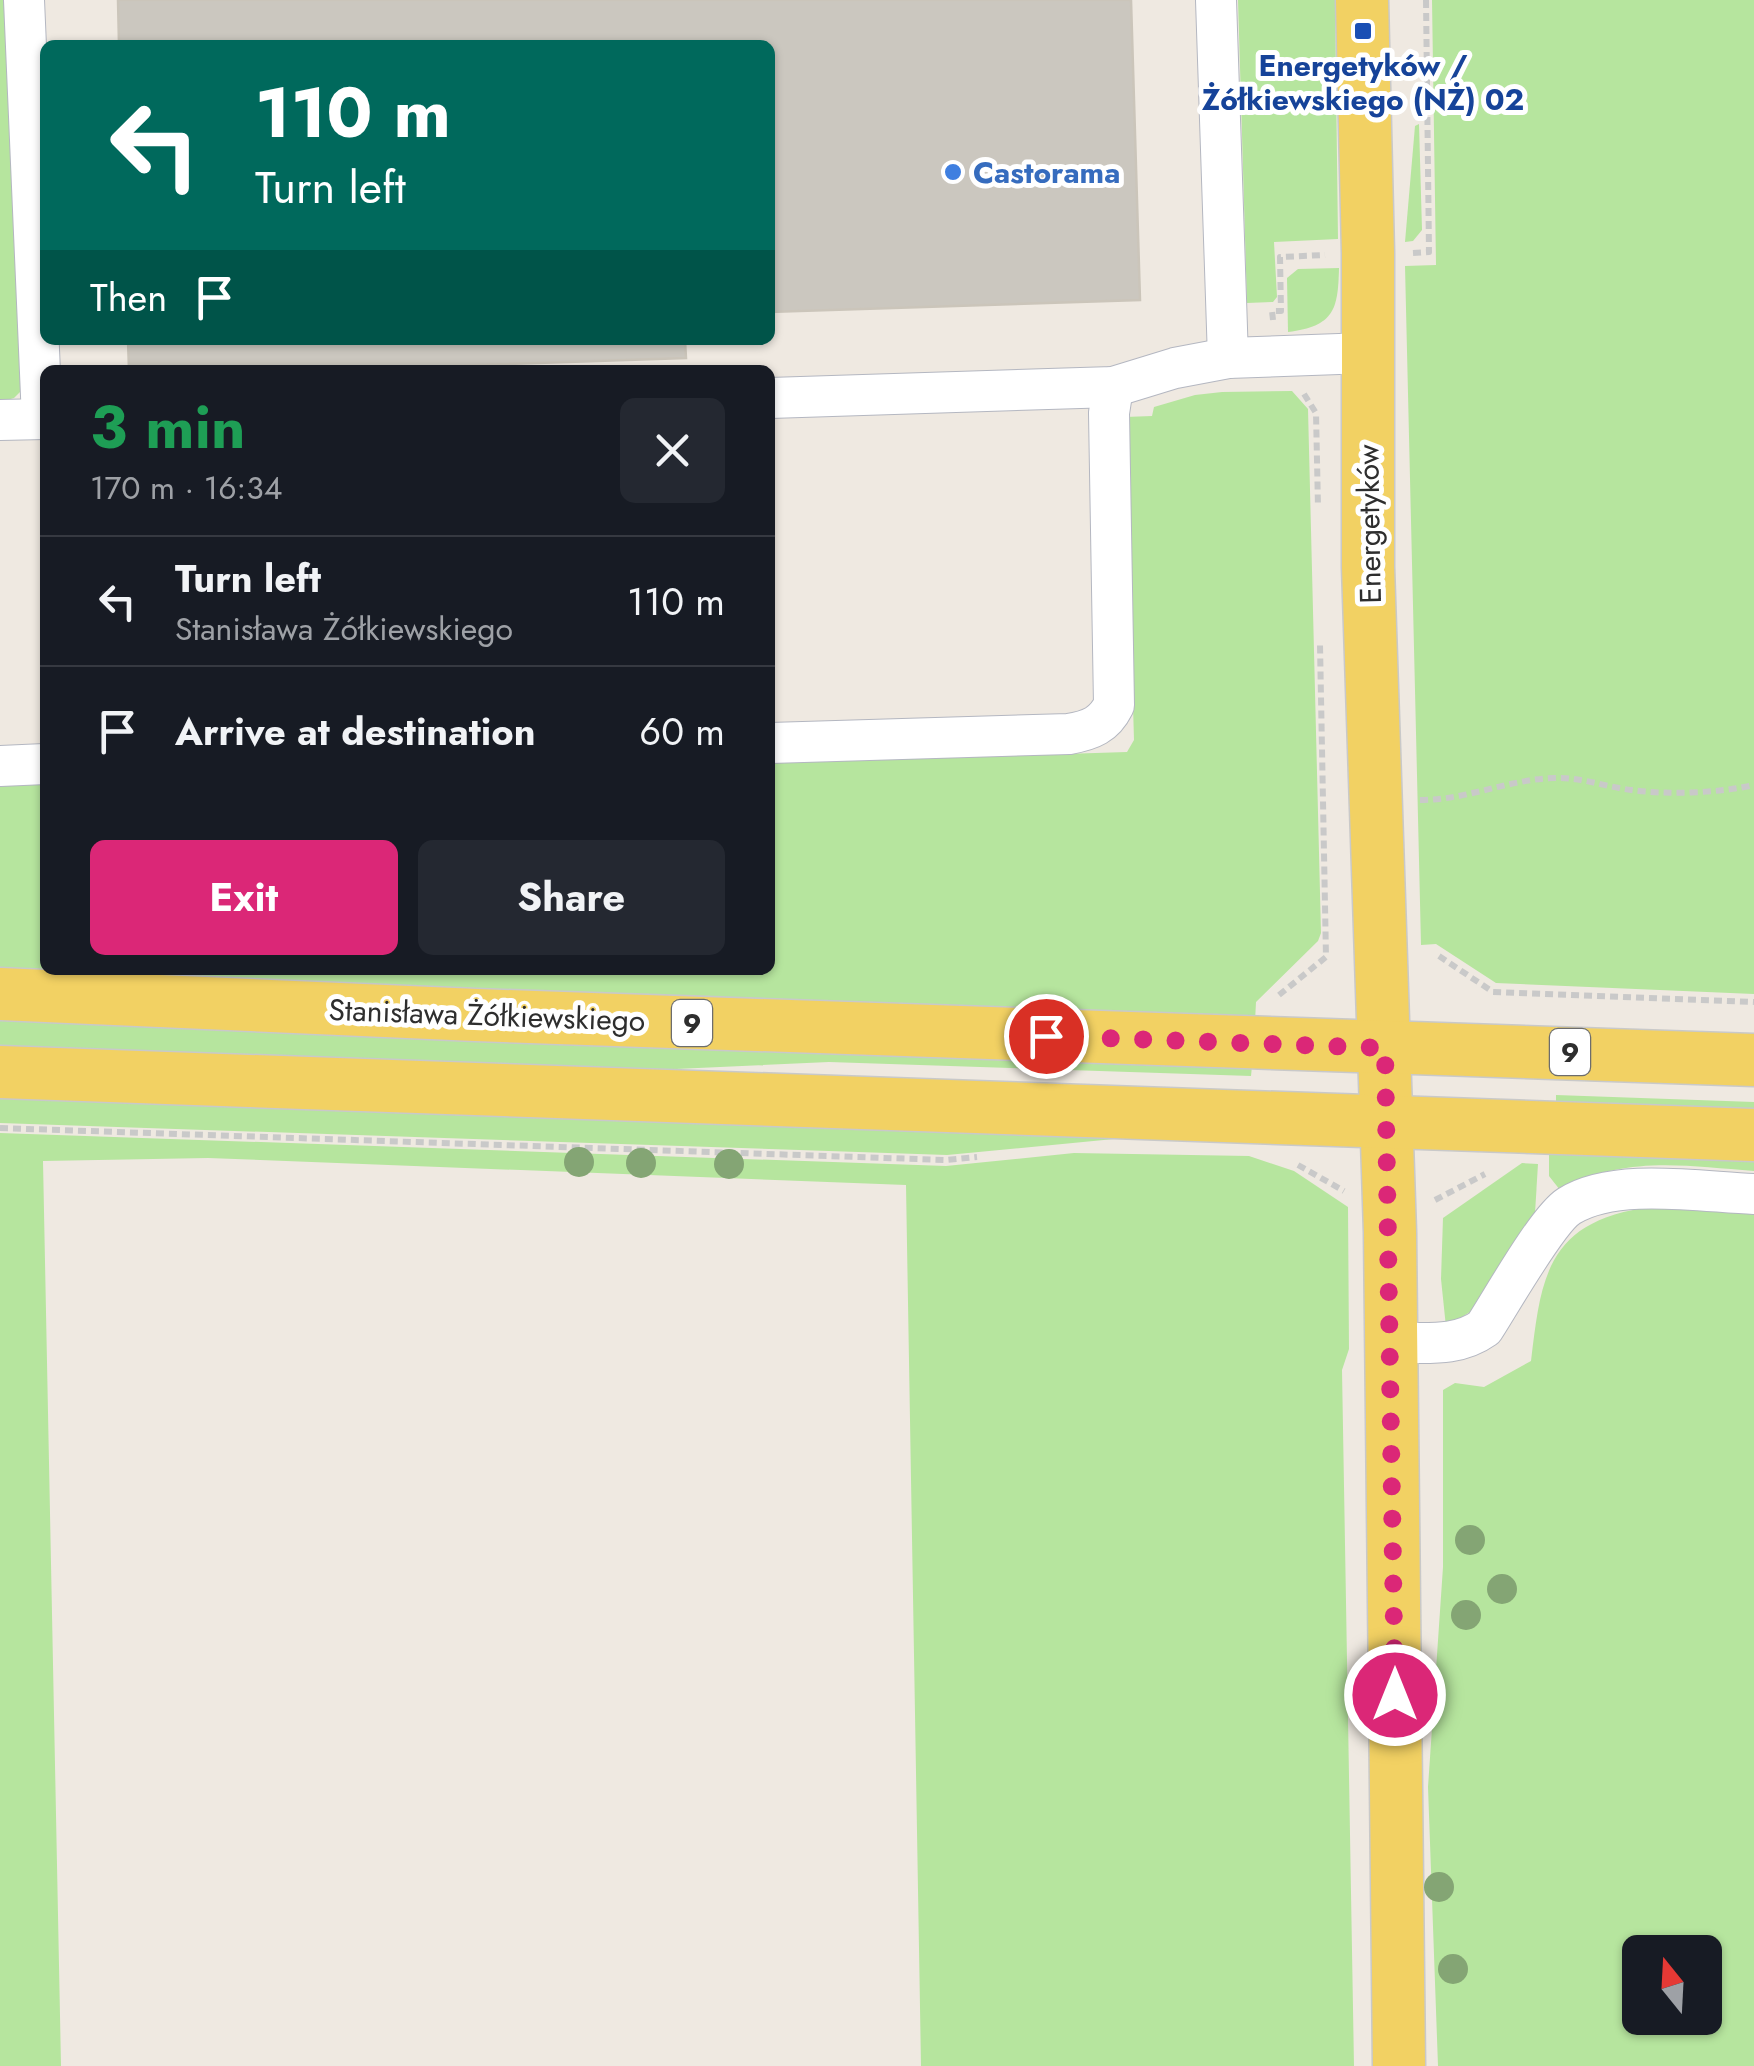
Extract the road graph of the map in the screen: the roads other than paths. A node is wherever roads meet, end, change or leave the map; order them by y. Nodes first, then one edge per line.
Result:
1 (24, 0) edge
2 (1216, 0) edge
3 (1362, 0) edge
4 (40, 335) edge
5 (1367, 353) junction
6 (1228, 358) junction
7 (1113, 387) junction
8 (775, 398) edge
9 (40, 419) edge
10 (0, 420) edge
11 (775, 744) edge
12 (40, 764) edge
13 (0, 766) edge
14 (0, 994) edge
15 (1385, 1048) junction
16 (1754, 1060) edge
17 (0, 1072) edge
18 (1387, 1122) junction
19 (1754, 1136) edge
20 (1754, 1194) edge
21 (1392, 1342) junction
22 (1399, 2066) edge

1 - 4 street
2 - 6 street
3 - 5 main road, Energetyków
5 - 6 street
5 - 15 main road, Energetyków
6 - 7 street
7 - 8 street
7 - 11 street
9 - 10 street
12 - 13 street
14 - 15 main road, Stanisława Żółkiewskiego / 9
15 - 16 main road, Stanisława Żółkiewskiego / 9
15 - 18 main road, Energetyków
17 - 18 main road
18 - 19 main road
18 - 21 main road, Energetyków
20 - 21 street
21 - 22 main road, Energetyków

